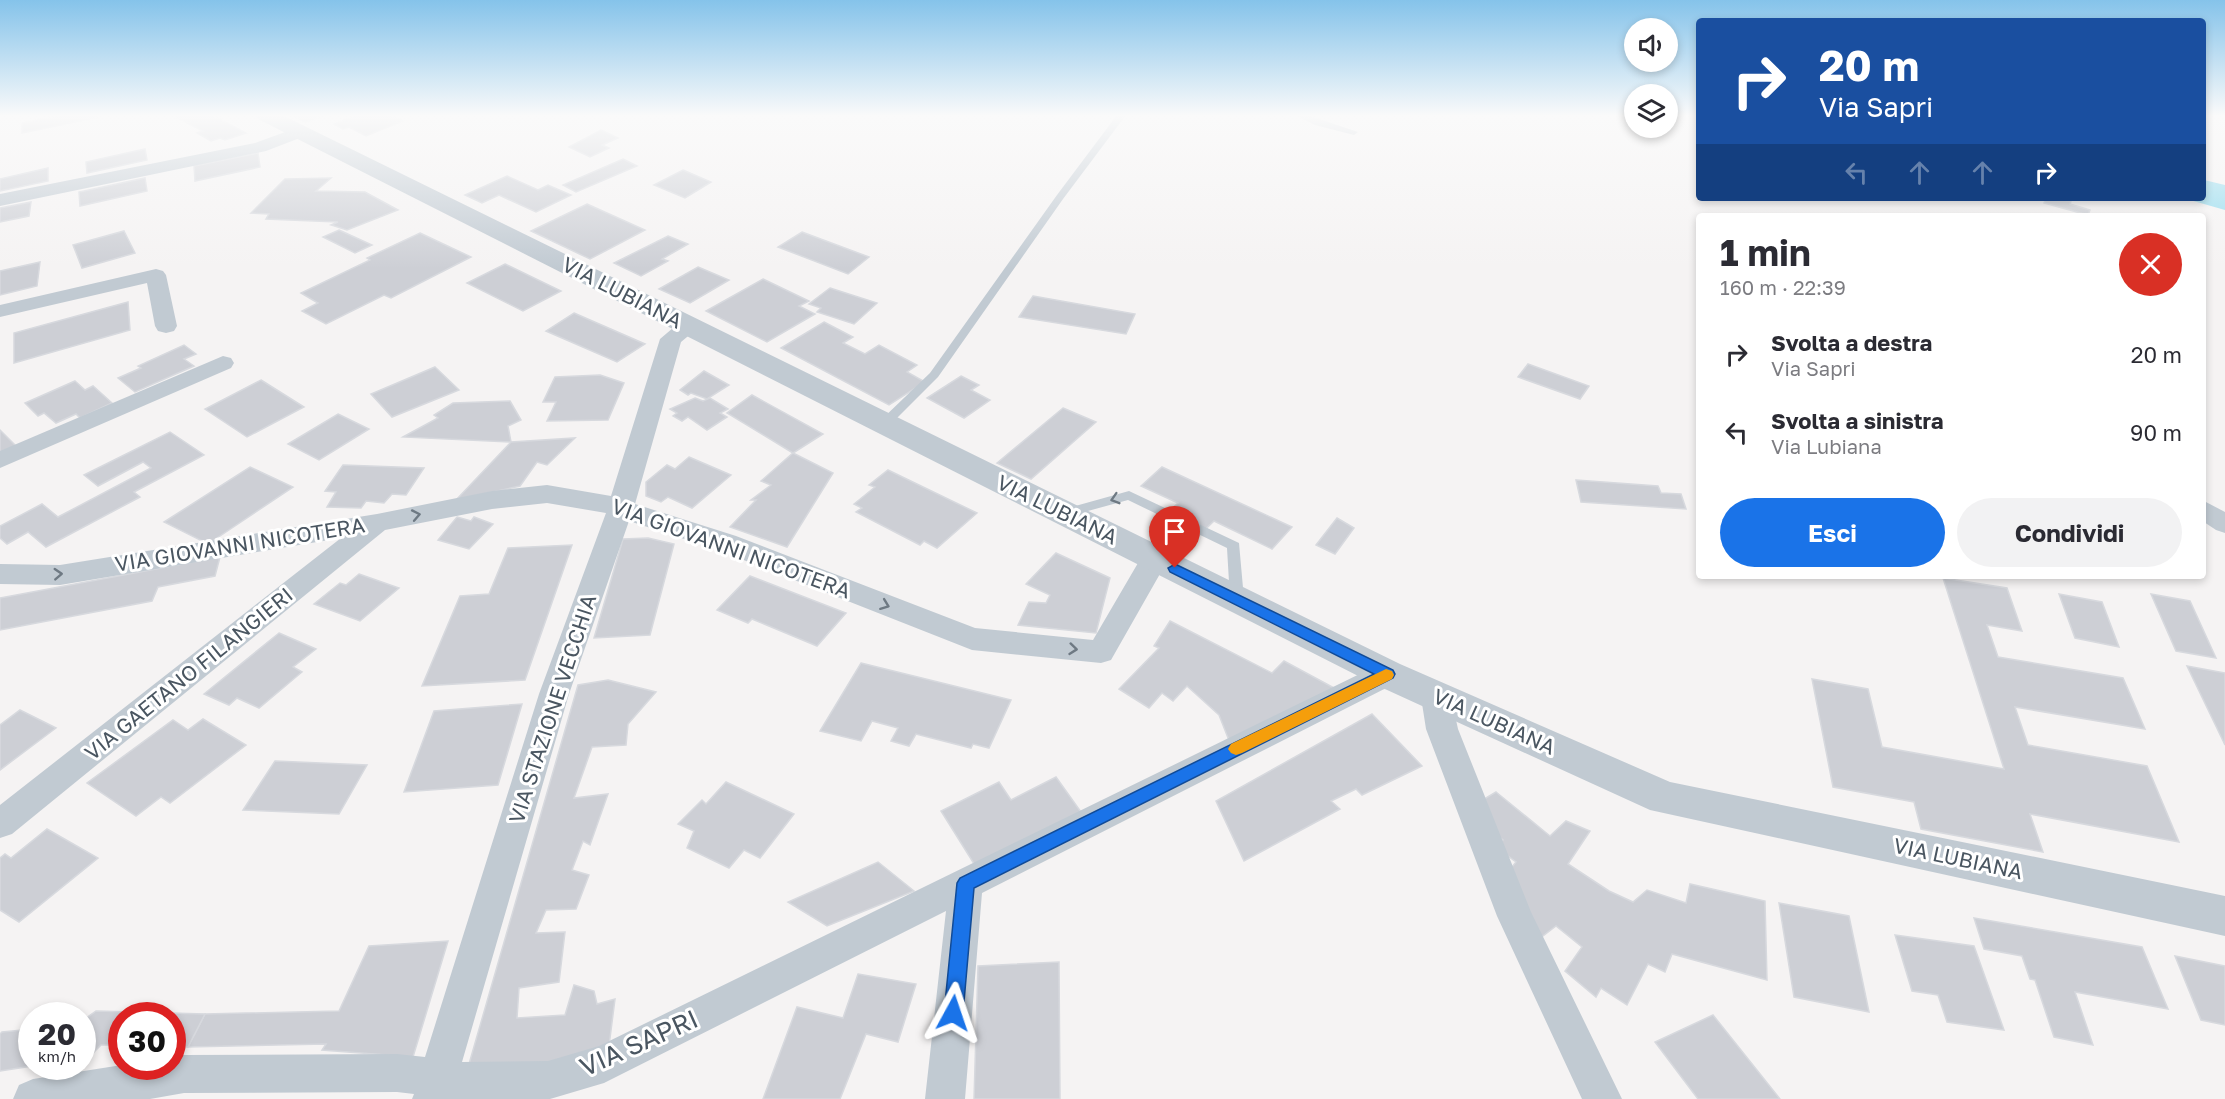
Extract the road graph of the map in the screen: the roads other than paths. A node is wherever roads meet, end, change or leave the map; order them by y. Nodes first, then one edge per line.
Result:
1 (165, 166) edge
2 (367, 166) edge
3 (1083, 166) edge
4 (0, 200) edge
5 (0, 311) edge
6 (166, 326) dead end
7 (688, 327) junction
8 (223, 363) dead end
9 (885, 424) junction
10 (0, 460) edge
11 (620, 509) junction
12 (2206, 511) edge
13 (1065, 514) junction
14 (377, 523) junction
15 (2225, 524) edge
16 (1155, 558) junction
17 (0, 574) edge
18 (1237, 599) junction
19 (1388, 674) junction
20 (1436, 697) junction
21 (0, 824) edge
22 (966, 883) junction
23 (2225, 916) edge
24 (435, 1088) edge
25 (33, 1099) edge
26 (945, 1099) edge
27 (1602, 1099) edge

1 - 4 street
2 - 7 street, VIA LUBIANA
3 - 9 lane
5 - 6 street
7 - 9 street, VIA LUBIANA
7 - 11 street, VIA STAZIONE VECCHIA
8 - 10 street
9 - 13 street, VIA LUBIANA
14 -> 11 street, VIA GIOVANNI NICOTERA
11 -> 16 street, VIA GIOVANNI NICOTERA
11 - 24 street, VIA STAZIONE VECCHIA
12 - 15 street
13 - 16 street, VIA LUBIANA
18 -> 13 lane
17 -> 14 street, VIA GIOVANNI NICOTERA
14 - 21 street, VIA GAETANO FILANGIERI
16 - 18 street, VIA LUBIANA
18 - 19 street, VIA LUBIANA
19 - 20 street, VIA LUBIANA
19 - 22 street, VIA SAPRI
20 - 23 street, VIA LUBIANA
20 - 27 street
22 - 24 street, VIA SAPRI
22 - 26 street
24 - 25 street, VIA SAPRI

